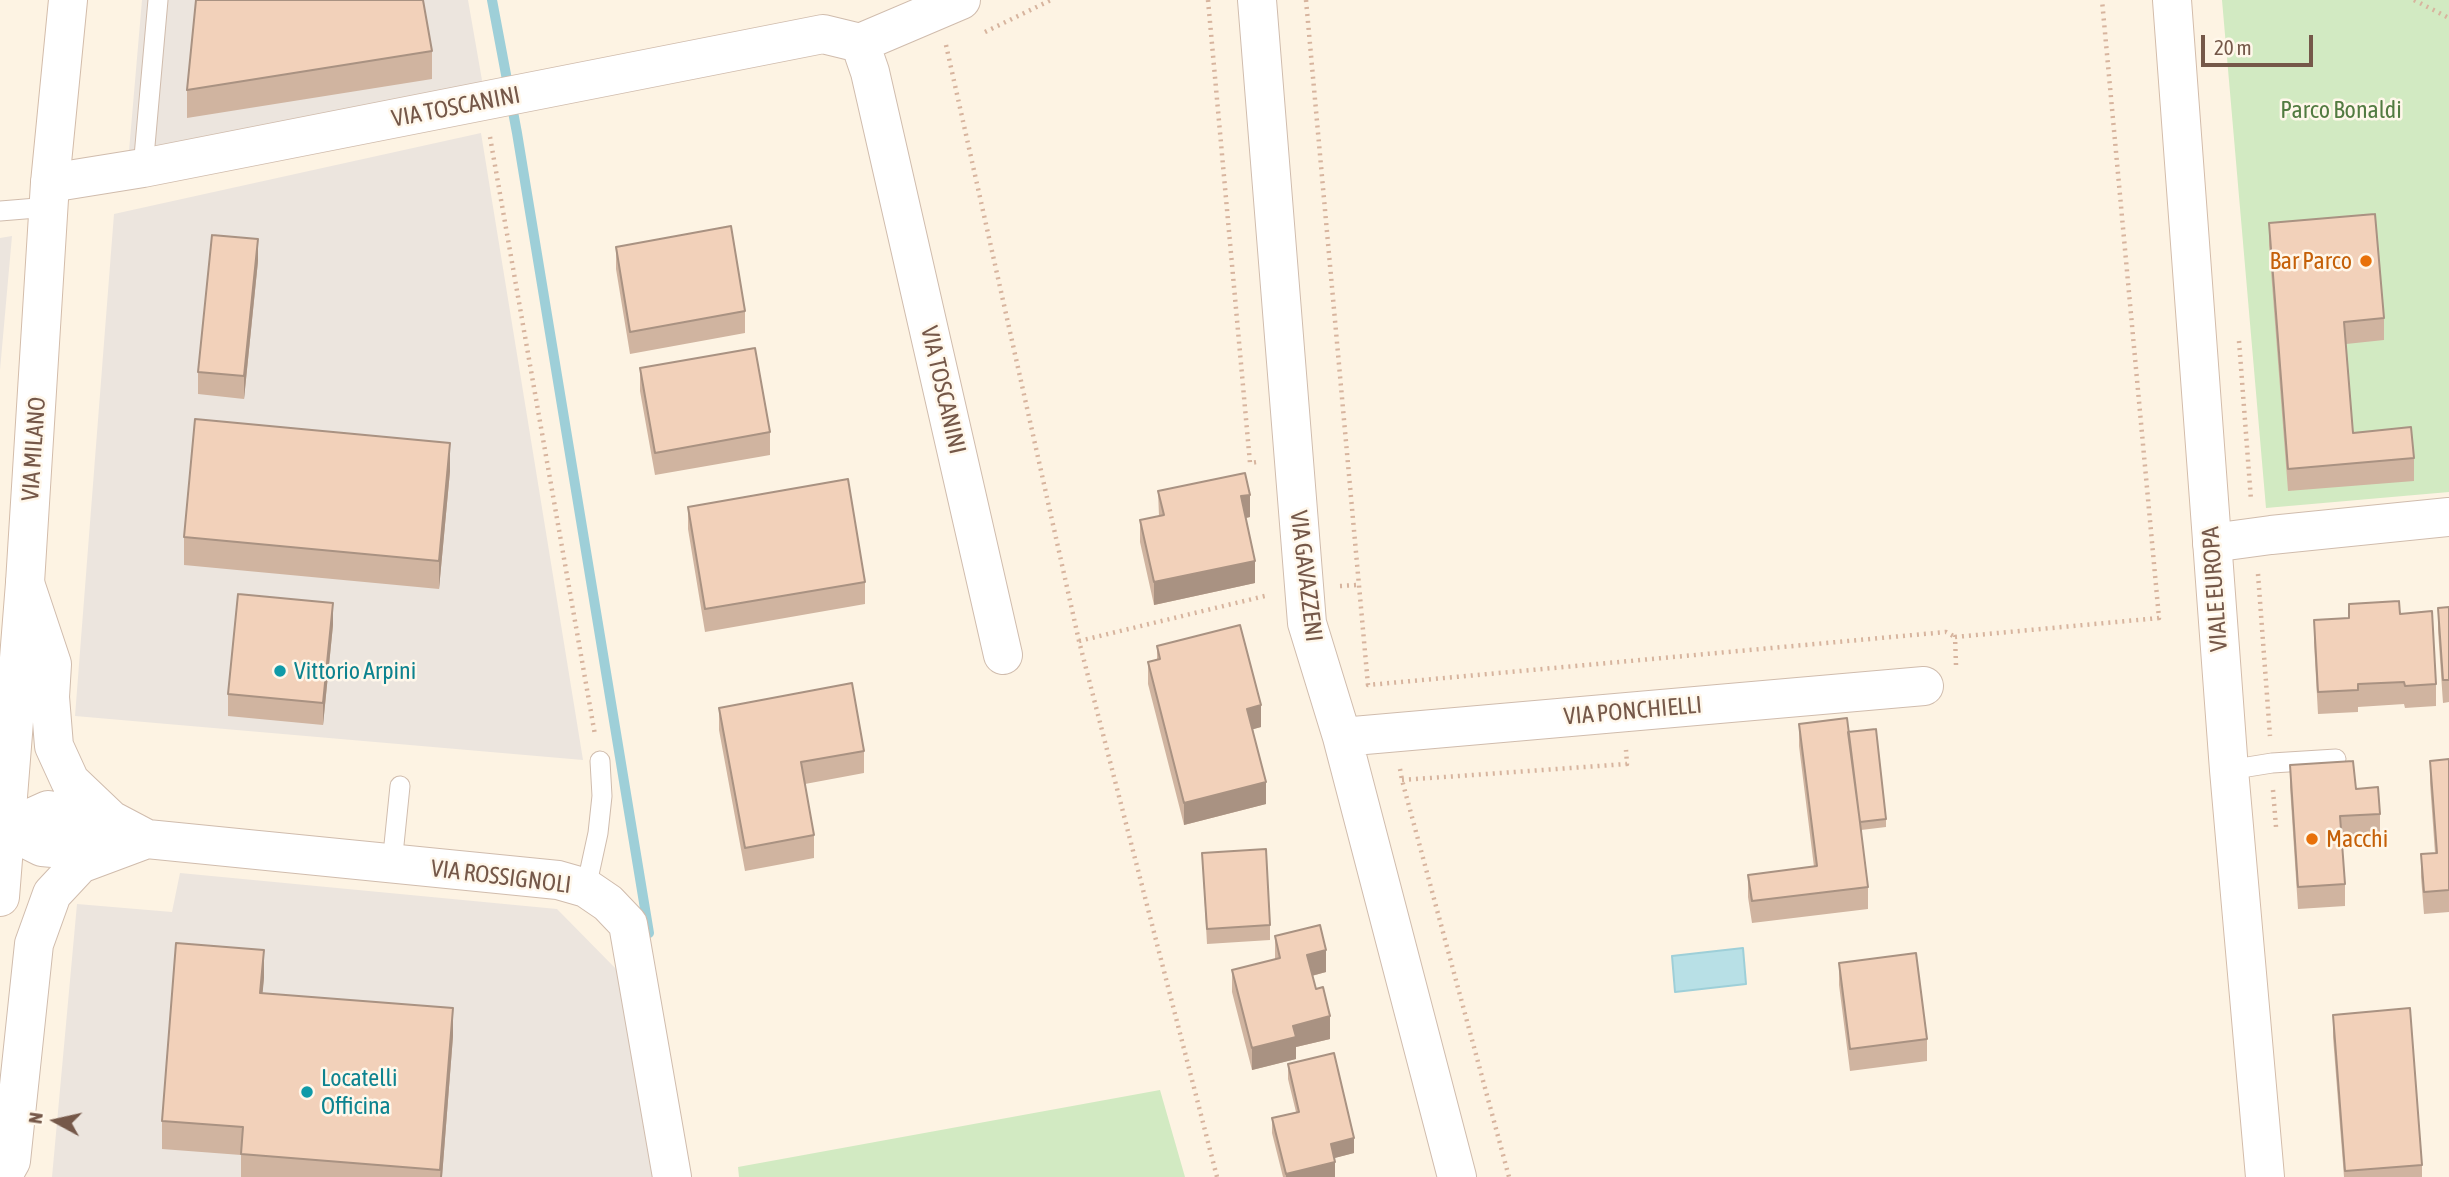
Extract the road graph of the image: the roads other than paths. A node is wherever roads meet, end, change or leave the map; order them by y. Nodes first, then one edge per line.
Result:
1 (68, 0) edge
2 (158, 0) edge
3 (1257, 0) edge
4 (2172, 0) edge
5 (951, 5) edge
6 (860, 43) junction
7 (143, 168) junction
8 (50, 195) junction
9 (0, 211) edge
10 (2449, 517) edge
11 (2212, 543) junction
12 (25, 583) junction
13 (1003, 655) dead end
14 (1924, 686) road end
15 (1342, 737) junction
16 (2336, 759) edge
17 (600, 761) road end
18 (2228, 770) junction
19 (400, 786) dead end
20 (6, 829) junction
21 (124, 837) junction
22 (392, 864) junction
23 (586, 888) junction
24 (0, 897) edge
25 (2, 1177) edge
26 (672, 1177) edge
27 (1457, 1177) edge
28 (2265, 1177) edge

1 - 8 street, VIA MILANO
2 - 7 lane
3 - 15 street, VIA GAVAZZENI
4 - 11 street, VIALE EUROPA
5 - 6 street
6 - 7 street, VIA TOSCANINI
6 - 13 street, VIA TOSCANINI
7 - 8 street, VIA TOSCANINI
8 - 9 lane
8 - 12 street, VIA MILANO
10 - 11 street
11 - 18 street, VIALE EUROPA
12 - 20 street, VIA MILANO
12 - 21 street
14 - 15 street, VIA PONCHIELLI
15 - 27 street, VIA GAVAZZENI
16 - 18 lane
17 - 23 lane
18 - 28 street, VIALE EUROPA
19 - 22 lane
20 - 21 street, VIA ROSSIGNOLI
20 - 24 street, VIA MILANO
21 - 22 street, VIA ROSSIGNOLI
21 - 25 street
22 - 23 street, VIA ROSSIGNOLI
23 - 26 street, VIA ROSSIGNOLI

